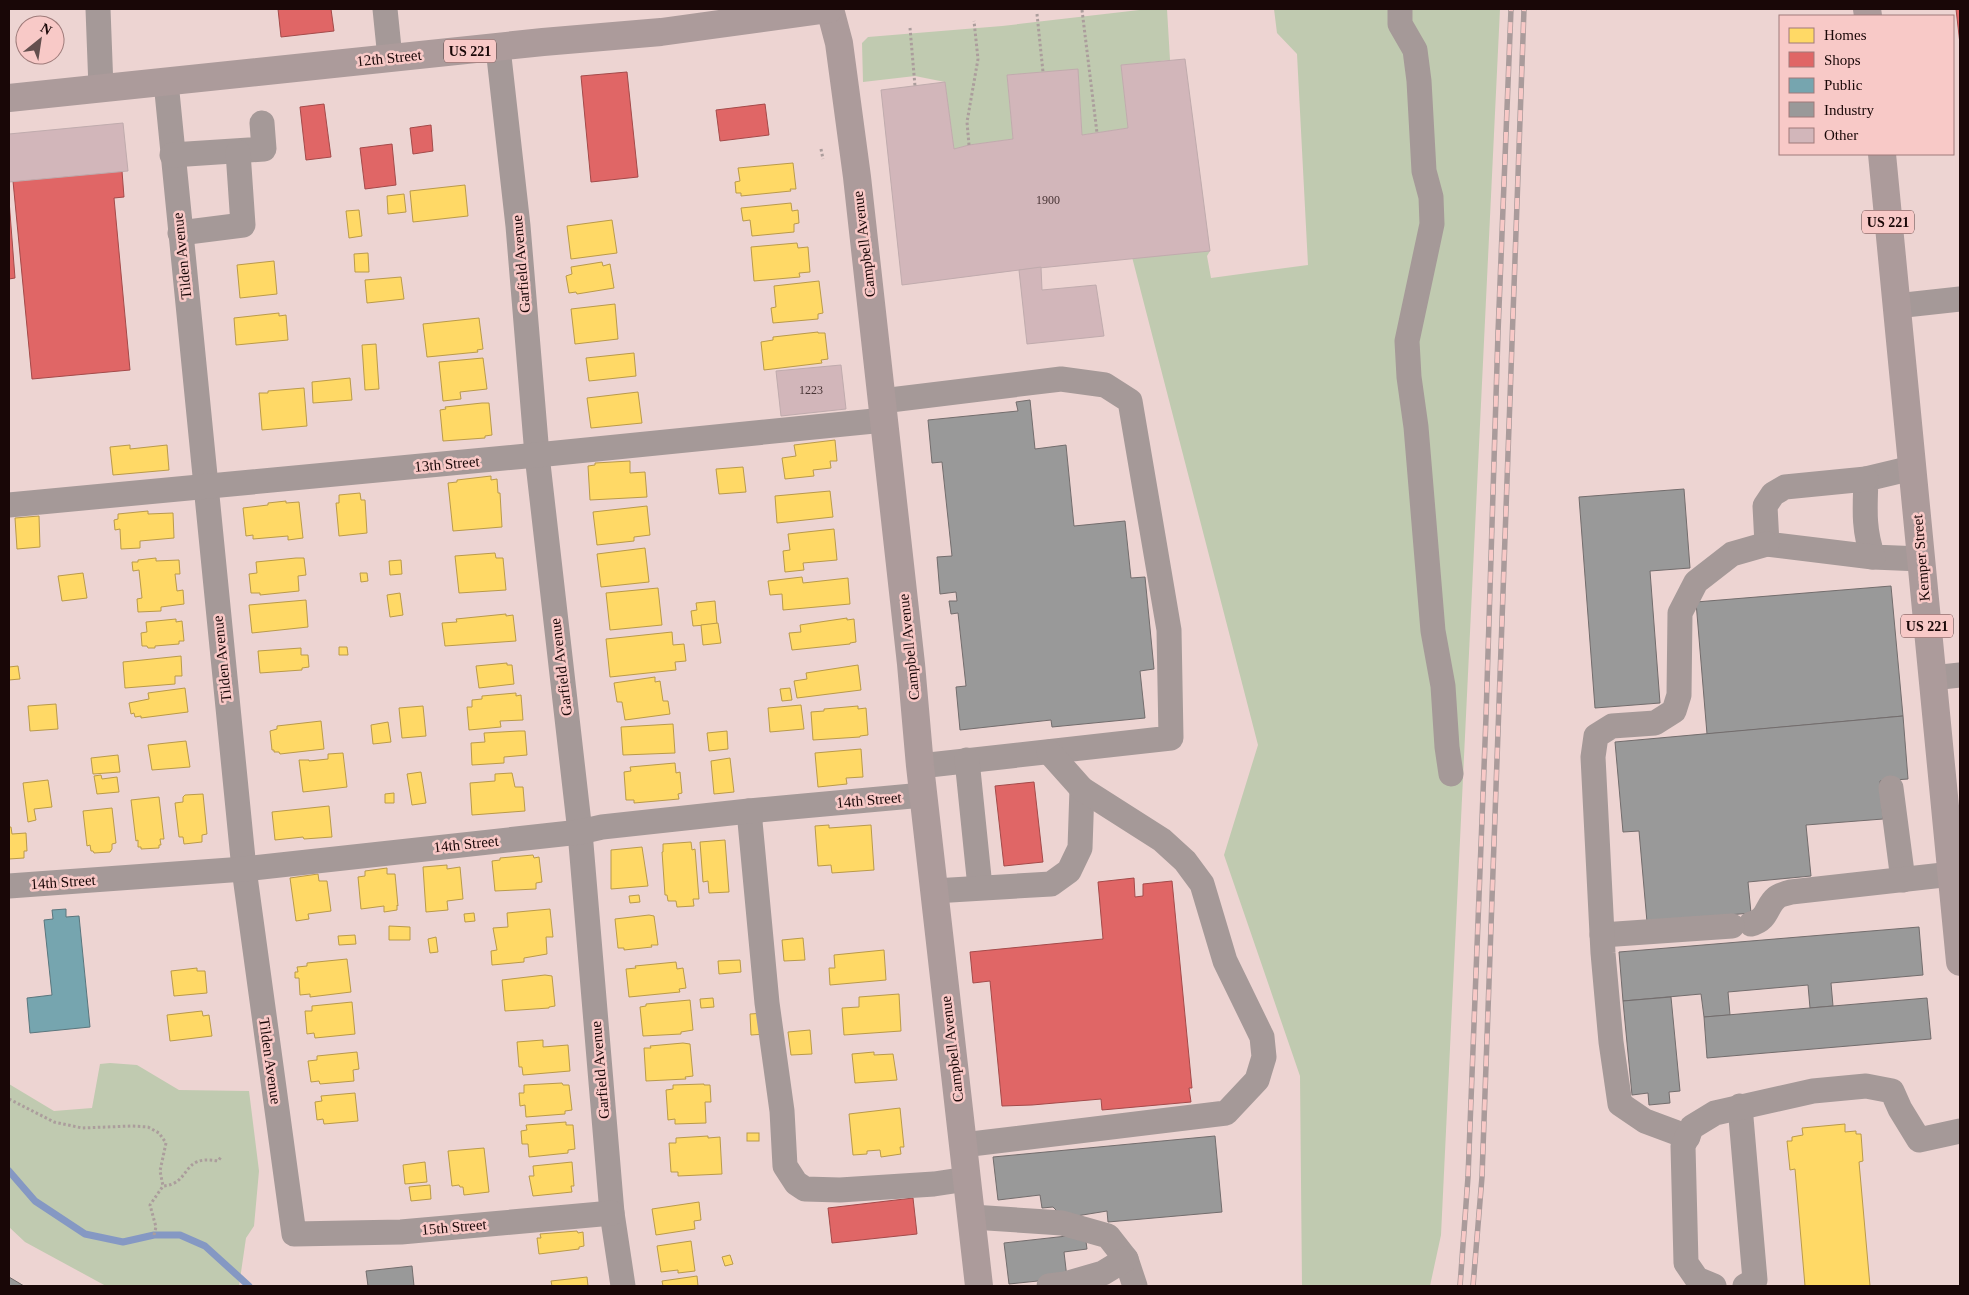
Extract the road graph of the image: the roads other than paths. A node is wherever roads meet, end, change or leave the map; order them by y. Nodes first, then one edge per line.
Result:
1 (98, 9) edge
2 (385, 9) edge
3 (829, 9) edge
4 (1400, 9) edge
5 (498, 48) junction
6 (390, 58) junction
7 (166, 82) junction
8 (101, 88) junction
9 (9, 98) edge
10 (262, 123) dead end
11 (238, 152) junction
12 (172, 155) junction
13 (1882, 155) edge
14 (180, 232) junction
15 (1960, 299) edge
16 (1896, 306) junction
17 (883, 410) junction
18 (537, 455) junction
19 (1912, 468) junction
20 (1866, 479) junction
21 (205, 486) junction
22 (9, 505) edge
23 (1767, 544) junction
24 (1873, 557) junction
25 (1921, 559) junction
26 (1960, 675) edge
27 (1932, 678) junction
28 (1049, 752) junction
29 (967, 760) junction
30 (920, 766) junction
31 (1451, 774) dead end
32 (1891, 788) dead end
33 (1082, 789) junction
34 (923, 795) junction
35 (749, 810) junction
36 (580, 832) junction
37 (244, 870) junction
38 (1952, 874) junction
39 (1903, 880) junction
40 (9, 886) edge
41 (980, 887) junction
42 (934, 891) junction
43 (1602, 935) junction
44 (1960, 962) edge
45 (1740, 1106) junction
46 (1960, 1131) edge
47 (1688, 1137) junction
48 (963, 1144) junction
49 (967, 1179) junction
50 (612, 1213) junction
51 (972, 1217) junction
52 (294, 1234) joint
53 (1126, 1259) junction
54 (623, 1286) edge
55 (979, 1286) edge
56 (1049, 1286) edge
57 (1135, 1286) edge
58 (1714, 1286) edge
59 (1745, 1286) edge

1 - 8 street
2 - 6 street
3 - 5 main road, 12th Street / US 221
3 - 17 main road, Campbell Avenue
4 - 31 street
5 - 6 main road, 12th Street / US 221
5 - 18 street, Garfield Avenue
6 - 7 main road, 12th Street / US 221
7 - 8 main road, 12th Street / US 221
7 - 12 street, Tilden Avenue
8 - 9 main road, 12th Street / US 221
10 - 11 street
11 - 12 street
11 - 14 street
12 - 14 street, Tilden Avenue
13 - 16 main road, Kemper Street / US 221
14 - 21 street, Tilden Avenue
15 - 16 street
16 - 19 main road, Kemper Street / US 221
17 - 18 street, 13th Street
17 - 28 street, 13th Street
17 - 30 main road, Campbell Avenue
18 - 21 street, 13th Street
18 - 36 street, Garfield Avenue
19 - 20 street
19 - 25 main road, Kemper Street / US 221
20 - 23 street
20 - 24 street
21 - 22 street, 13th Street
21 - 37 street, Tilden Avenue
23 - 24 street
23 - 43 street
24 - 25 street
25 - 27 main road, Kemper Street / US 221
26 - 27 street
27 - 38 main road, Kemper Street / US 221
28 - 29 street
28 - 33 street
29 - 30 street
29 - 41 street
30 - 34 main road, Campbell Avenue
32 - 39 street
33 - 41 street
33 - 48 street
34 - 35 street, 14th Street
34 - 42 main road, Campbell Avenue
35 - 36 street, 14th Street
35 - 49 street
36 - 37 street, 14th Street
36 - 50 street, Garfield Avenue
37 - 40 street, 14th Street
37 - 52 street, Tilden Avenue
38 - 39 street
38 - 44 main road, Kemper Street / US 221
39 - 43 street
41 - 42 street
42 - 48 main road, Campbell Avenue
43 - 47 street
45 - 46 street
45 - 47 street
45 - 59 street
47 - 58 street
48 - 49 main road, Campbell Avenue
49 - 51 main road, Campbell Avenue
50 - 52 street, 15th Street
50 - 54 street, Garfield Avenue
51 - 53 street
51 - 55 main road, Campbell Avenue
53 - 56 street
53 - 57 street

